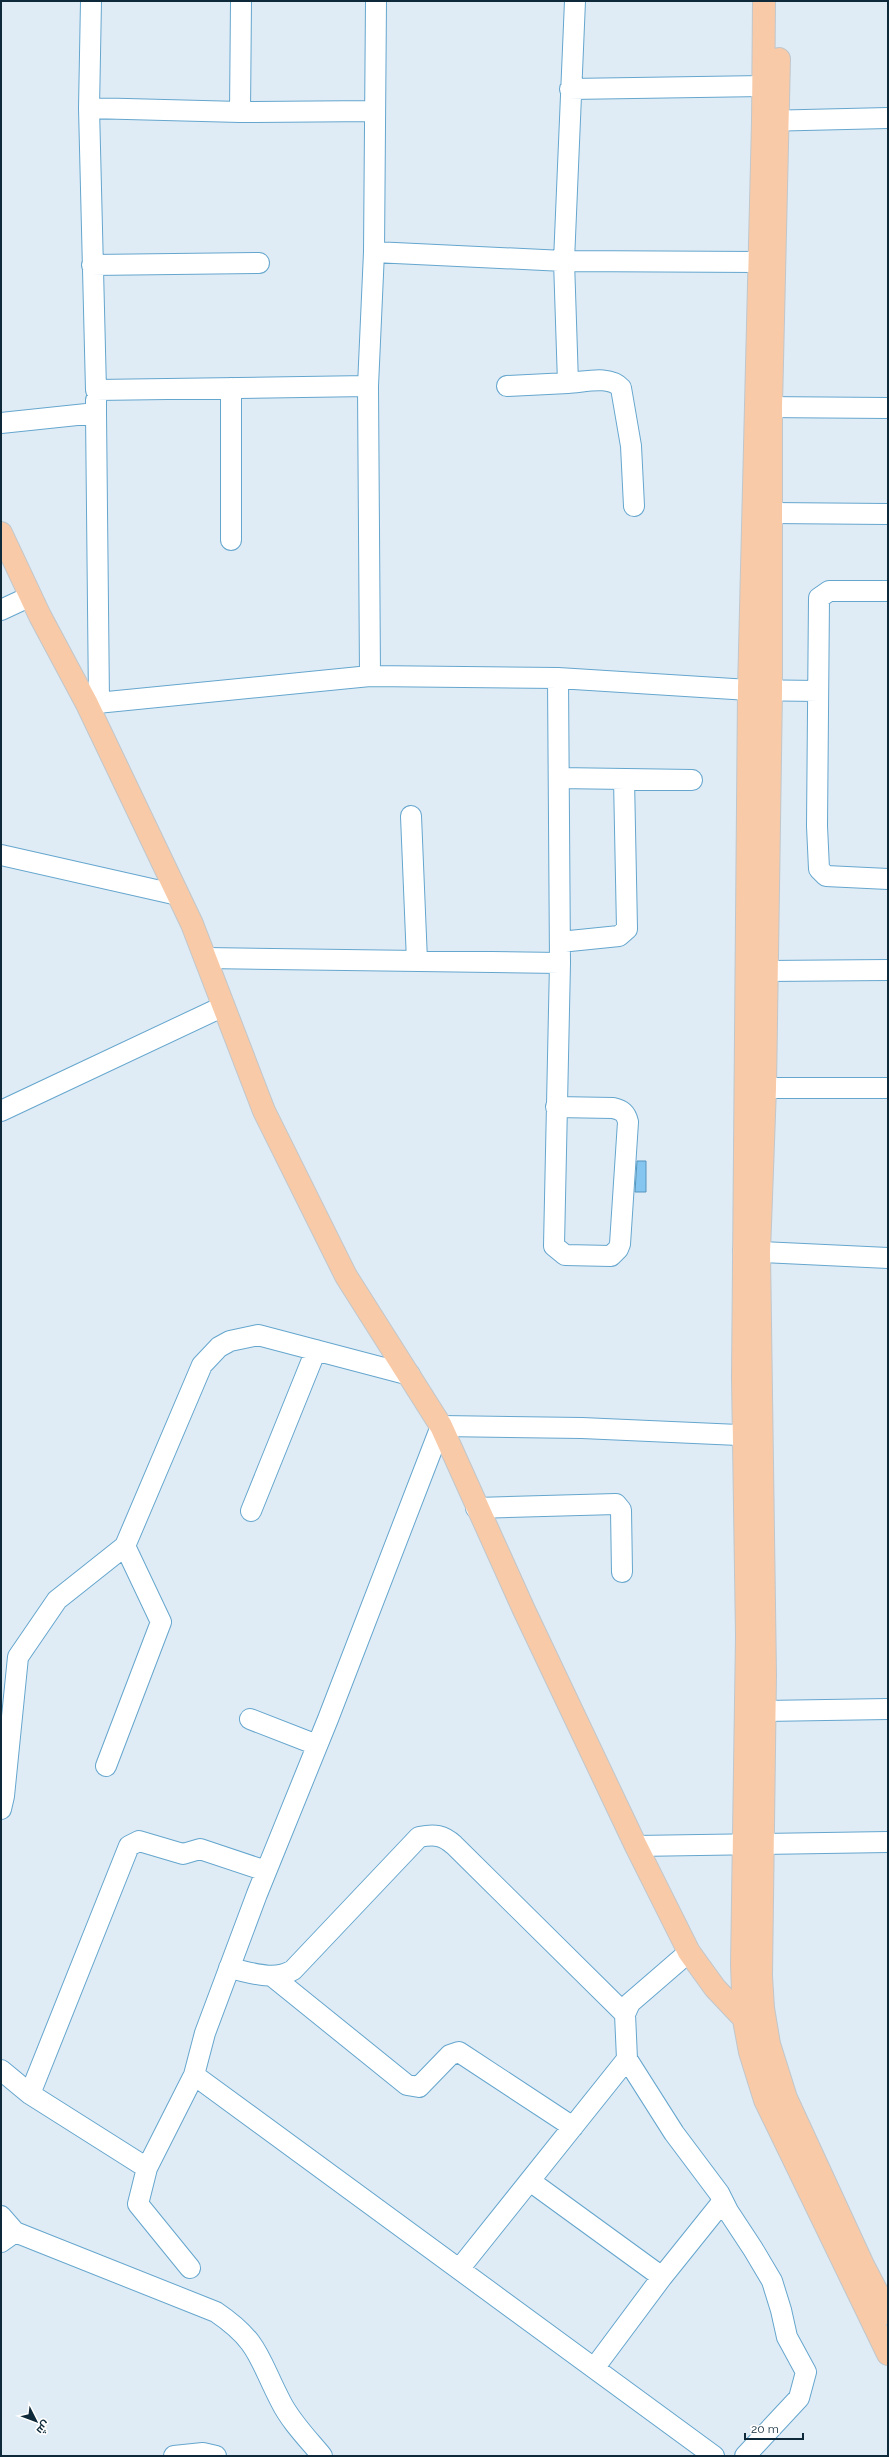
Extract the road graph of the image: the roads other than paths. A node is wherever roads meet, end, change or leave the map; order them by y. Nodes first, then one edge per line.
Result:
1 (91, 1) edge
2 (241, 1) edge
3 (376, 1) edge
4 (575, 1) edge
5 (764, 1) edge
6 (779, 1) edge
7 (763, 86) junction
8 (570, 89) junction
9 (89, 108) junction
10 (375, 111) junction
11 (240, 112) junction
12 (888, 118) edge
13 (771, 120) junction
14 (374, 252) junction
15 (564, 261) junction
16 (759, 262) junction
17 (259, 263) dead end
18 (92, 265) junction
19 (568, 383) junction
20 (368, 386) junction
21 (507, 386) dead end
22 (231, 388) junction
23 (96, 390) junction
24 (763, 406) junction
25 (888, 408) edge
26 (96, 413) junction
27 (1, 423) edge
28 (634, 506) dead end
29 (771, 513) junction
30 (888, 514) edge
31 (1, 533) edge
32 (231, 540) dead end
33 (888, 591) edge
34 (31, 596) junction
35 (1, 610) edge
36 (370, 676) junction
37 (558, 678) junction
38 (749, 690) junction
39 (771, 691) junction
40 (818, 691) junction
41 (93, 703) junction
42 (559, 778) junction
43 (624, 779) junction
44 (692, 780) dead end
45 (411, 816) dead end
46 (1, 855) edge
47 (888, 879) edge
48 (178, 895) junction
49 (560, 942) junction
50 (206, 958) junction
51 (417, 961) junction
52 (560, 963) junction
53 (888, 970) edge
54 (766, 972) junction
55 (224, 1006) junction
56 (765, 1088) junction
57 (888, 1088) edge
58 (556, 1107) junction
59 (1, 1111) edge
60 (751, 1252) junction
61 (888, 1258) edge
62 (316, 1350) junction
63 (410, 1375) junction
64 (441, 1426) junction
65 (753, 1436) junction
66 (476, 1508) junction
67 (251, 1511) dead end
68 (125, 1546) junction
69 (622, 1572) dead end
70 (888, 1709) edge
71 (764, 1711) junction
72 (250, 1719) dead end
73 (318, 1745) junction
74 (106, 1766) dead end
75 (1, 1809) edge
76 (888, 1842) edge
77 (754, 1843) junction
78 (636, 1846) junction
79 (266, 1871) junction
80 (689, 1952) junction
81 (229, 1968) junction
82 (272, 1976) junction
83 (625, 2014) junction
84 (744, 2020) junction
85 (769, 2044) junction
86 (627, 2059) junction
87 (1, 2070) edge
88 (194, 2075) junction
89 (30, 2094) junction
90 (573, 2127) junction
91 (148, 2168) junction
92 (530, 2181) junction
93 (723, 2201) junction
94 (1, 2216) edge
95 (8, 2237) edge
96 (190, 2268) dead end
97 (460, 2268) junction
98 (662, 2277) junction
99 (888, 2313) edge
100 (888, 2354) edge
101 (595, 2368) junction
102 (207, 2455) edge
103 (174, 2456) edge
104 (322, 2456) edge
105 (714, 2456) edge
106 (745, 2456) edge

1 - 9 street
2 - 11 street
3 - 10 street
4 - 8 street
5 - 7 main road
6 - 13 main road
7 - 8 street
7 - 13 main road
8 - 15 street
9 - 11 street
9 - 18 street
10 - 11 street
10 - 14 street
12 - 13 street
13 - 16 main road
13 - 24 main road
14 - 15 street
14 - 20 street
15 - 16 street
15 - 19 street
16 - 24 main road
17 - 18 street
18 - 23 street
19 - 21 street
19 - 28 street
20 - 22 street
20 - 36 street
22 - 23 street
22 - 32 street
23 - 26 street
24 - 25 street
24 - 29 main road
24 - 38 main road
26 - 27 street
26 - 41 street
29 - 30 street
29 - 39 main road
31 - 34 main road
33 - 40 street
34 - 35 street
34 - 41 main road
36 - 37 street
36 - 41 street
37 - 38 street
37 - 42 street
38 - 39 street
38 - 60 main road
39 - 40 street
39 - 54 main road
40 - 47 street
41 - 48 main road
42 - 43 street
42 - 49 street
43 - 44 street
43 - 49 street
45 - 51 street
46 - 48 street
48 - 50 main road
49 - 52 street
50 - 51 street
50 - 55 main road
51 - 52 street
52 - 58 street
53 - 54 street
54 - 56 main road
55 - 59 street
55 - 63 main road
56 - 57 street
56 - 60 main road
58 - 58 street
60 - 61 street
60 - 65 main road
62 - 63 street
62 - 67 street
62 - 68 street
63 - 64 main road
64 - 65 street
64 - 66 main road
64 - 73 street
65 - 71 main road
65 - 77 main road
66 - 69 street
66 - 78 main road
68 - 74 street
68 - 75 street
70 - 71 street
71 - 77 main road
72 - 73 street
73 - 79 street
76 - 77 street
77 - 78 street
77 - 84 main road
77 - 85 main road
78 - 80 main road
79 - 81 street
79 - 89 street
80 - 83 street
80 - 84 main road
81 - 82 street
81 - 88 street
82 - 83 street
82 - 90 street
83 - 86 street
84 - 85 main road
84 - 100 main road
85 - 99 main road
86 - 90 street
86 - 93 street
87 - 89 street
88 - 91 street
88 - 97 street
89 - 91 street
90 - 92 street
91 - 96 street
92 - 97 street
92 - 98 street
93 - 98 street
93 - 106 street
94 - 95 street
95 - 104 street
97 - 101 street
98 - 101 street
101 - 105 street
102 - 103 street

